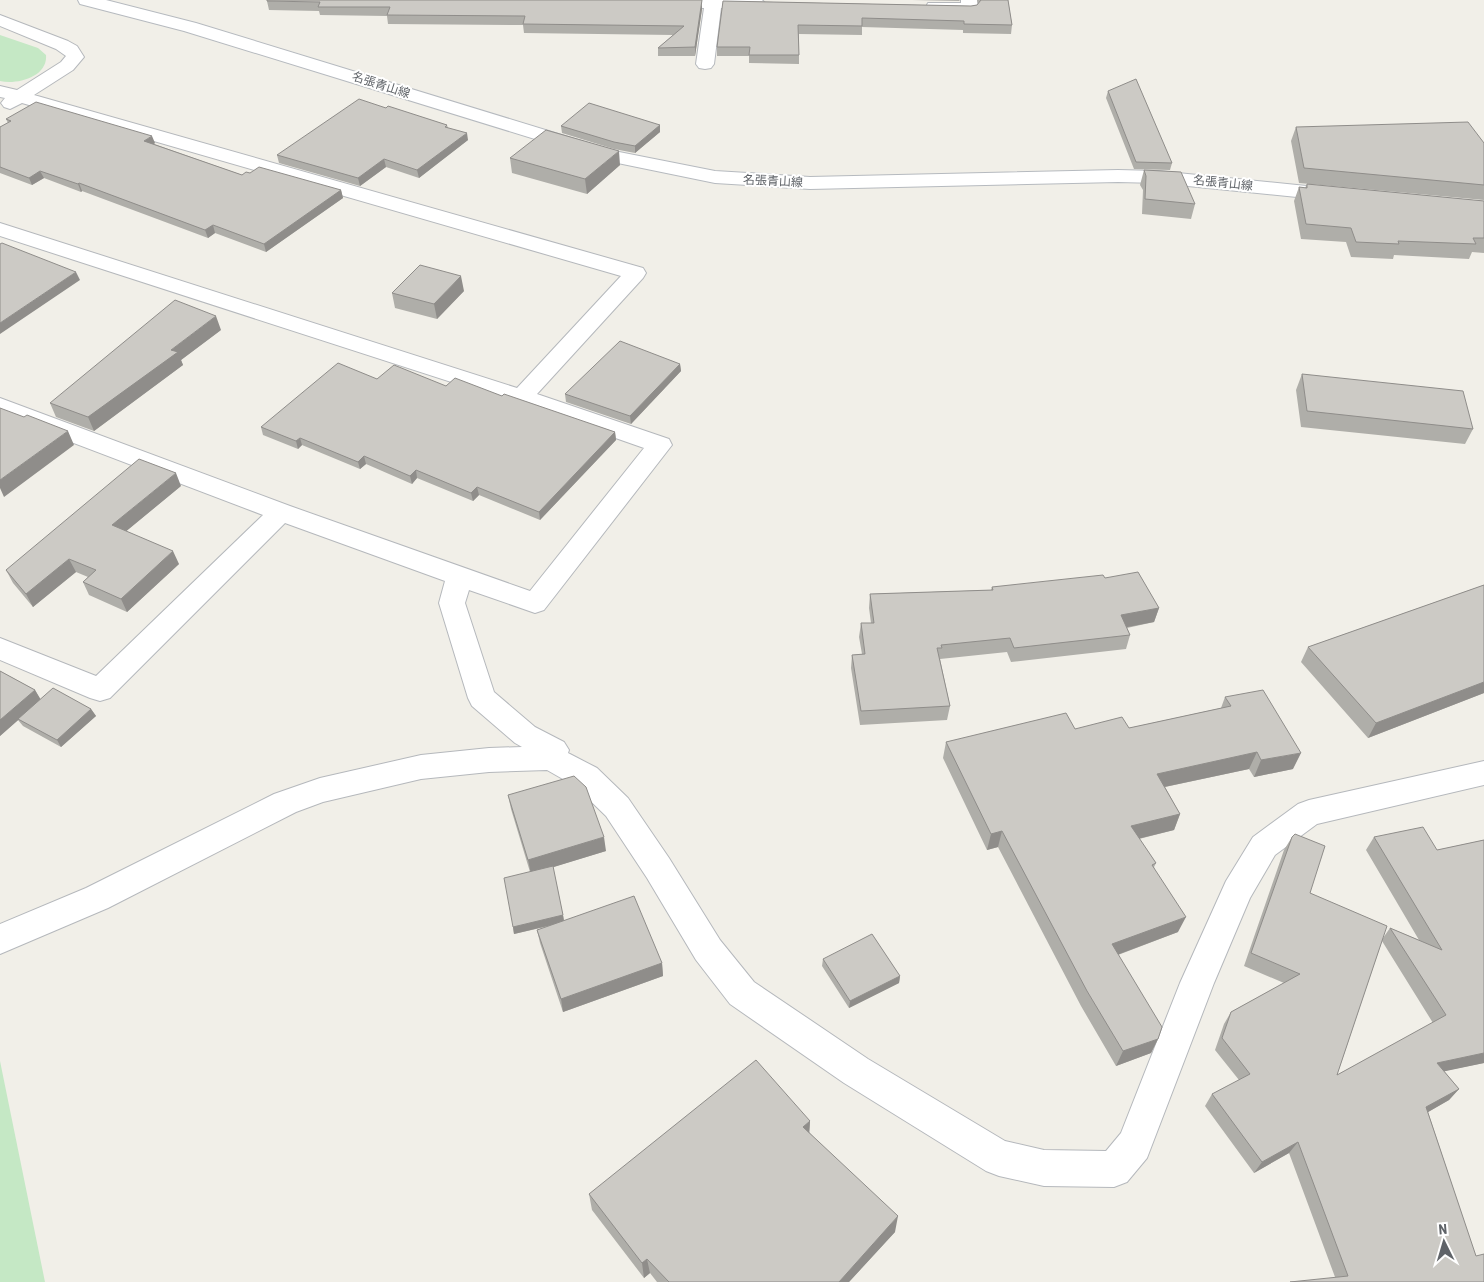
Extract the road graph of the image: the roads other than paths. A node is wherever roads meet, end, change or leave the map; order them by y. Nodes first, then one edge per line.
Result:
1 (86, 0) edge
2 (598, 0) edge
3 (968, 0) edge
4 (713, 3) junction
5 (772, 4) edge
6 (920, 7) edge
7 (0, 20) edge
8 (706, 64) dead end
9 (10, 94) edge
10 (0, 109) edge
11 (1354, 196) edge
12 (0, 228) edge
13 (521, 397) junction
14 (0, 406) edge
15 (281, 512) junction
16 (460, 576) junction
17 (0, 648) edge
18 (551, 758) junction
19 (1484, 773) edge
20 (0, 939) edge

1 - 11 street, 名張青山線
2 - 4 street
3 - 6 street
4 - 5 street
4 - 8 street
7 - 9 street
9 - 10 street
9 - 13 street
12 - 13 street
13 - 16 street
14 - 15 street
15 - 16 street
15 - 17 street
16 - 18 street
18 - 19 street
18 - 20 street

